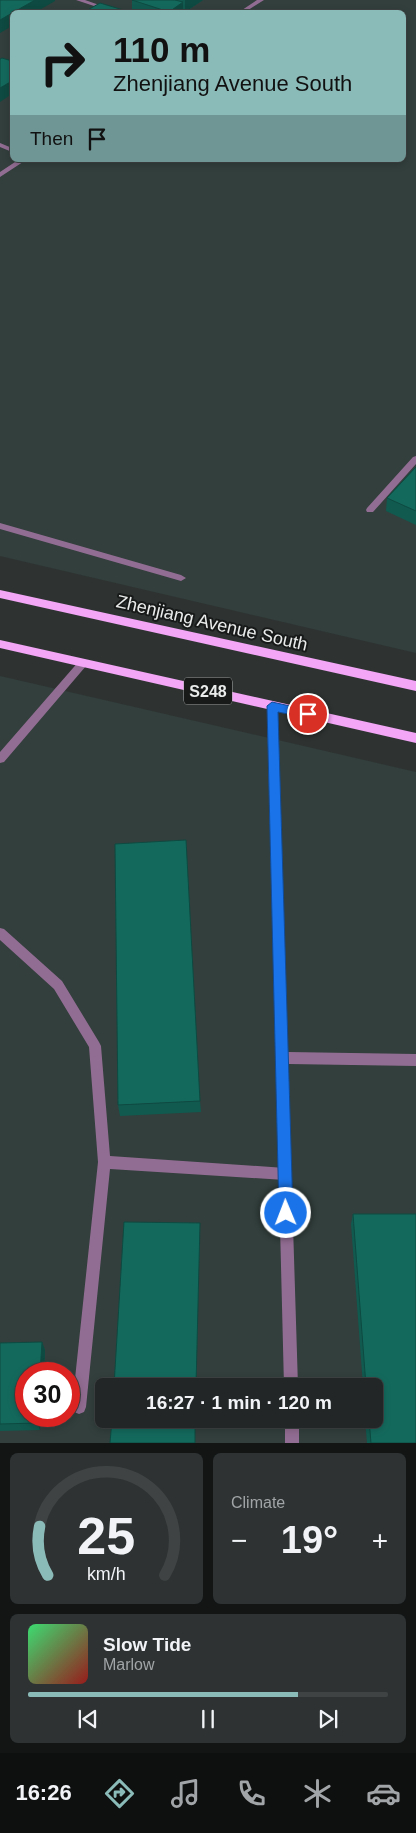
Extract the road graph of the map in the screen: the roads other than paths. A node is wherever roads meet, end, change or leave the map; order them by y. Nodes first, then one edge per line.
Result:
1 (79, 0) edge
2 (261, 0) edge
3 (110, 10) edge
4 (245, 10) edge
5 (20, 162) edge
6 (0, 175) edge
7 (416, 459) edge
8 (370, 510) dead end
9 (0, 526) edge
10 (181, 578) dead end
11 (0, 594) edge
12 (0, 644) edge
13 (83, 663) junction
14 (416, 686) edge
15 (272, 706) junction
16 (416, 738) edge
17 (0, 759) edge
18 (0, 933) edge
19 (282, 1058) junction
20 (416, 1060) edge
21 (104, 1162) junction
22 (285, 1174) junction
23 (291, 1378) edge
24 (80, 1398) edge
25 (292, 1428) edge
26 (292, 1443) edge

1 - 3 street
2 - 4 street
5 - 6 street
7 - 8 street
9 - 10 street
11 - 14 main road, Zhenjiang Avenue South
12 - 13 main road, S248
13 - 15 main road, S248
13 - 17 street
15 - 16 main road, S248
15 - 19 street
18 - 21 street
19 - 20 street
19 - 22 street
21 - 22 street
21 - 24 street
22 - 23 street
25 - 26 street

